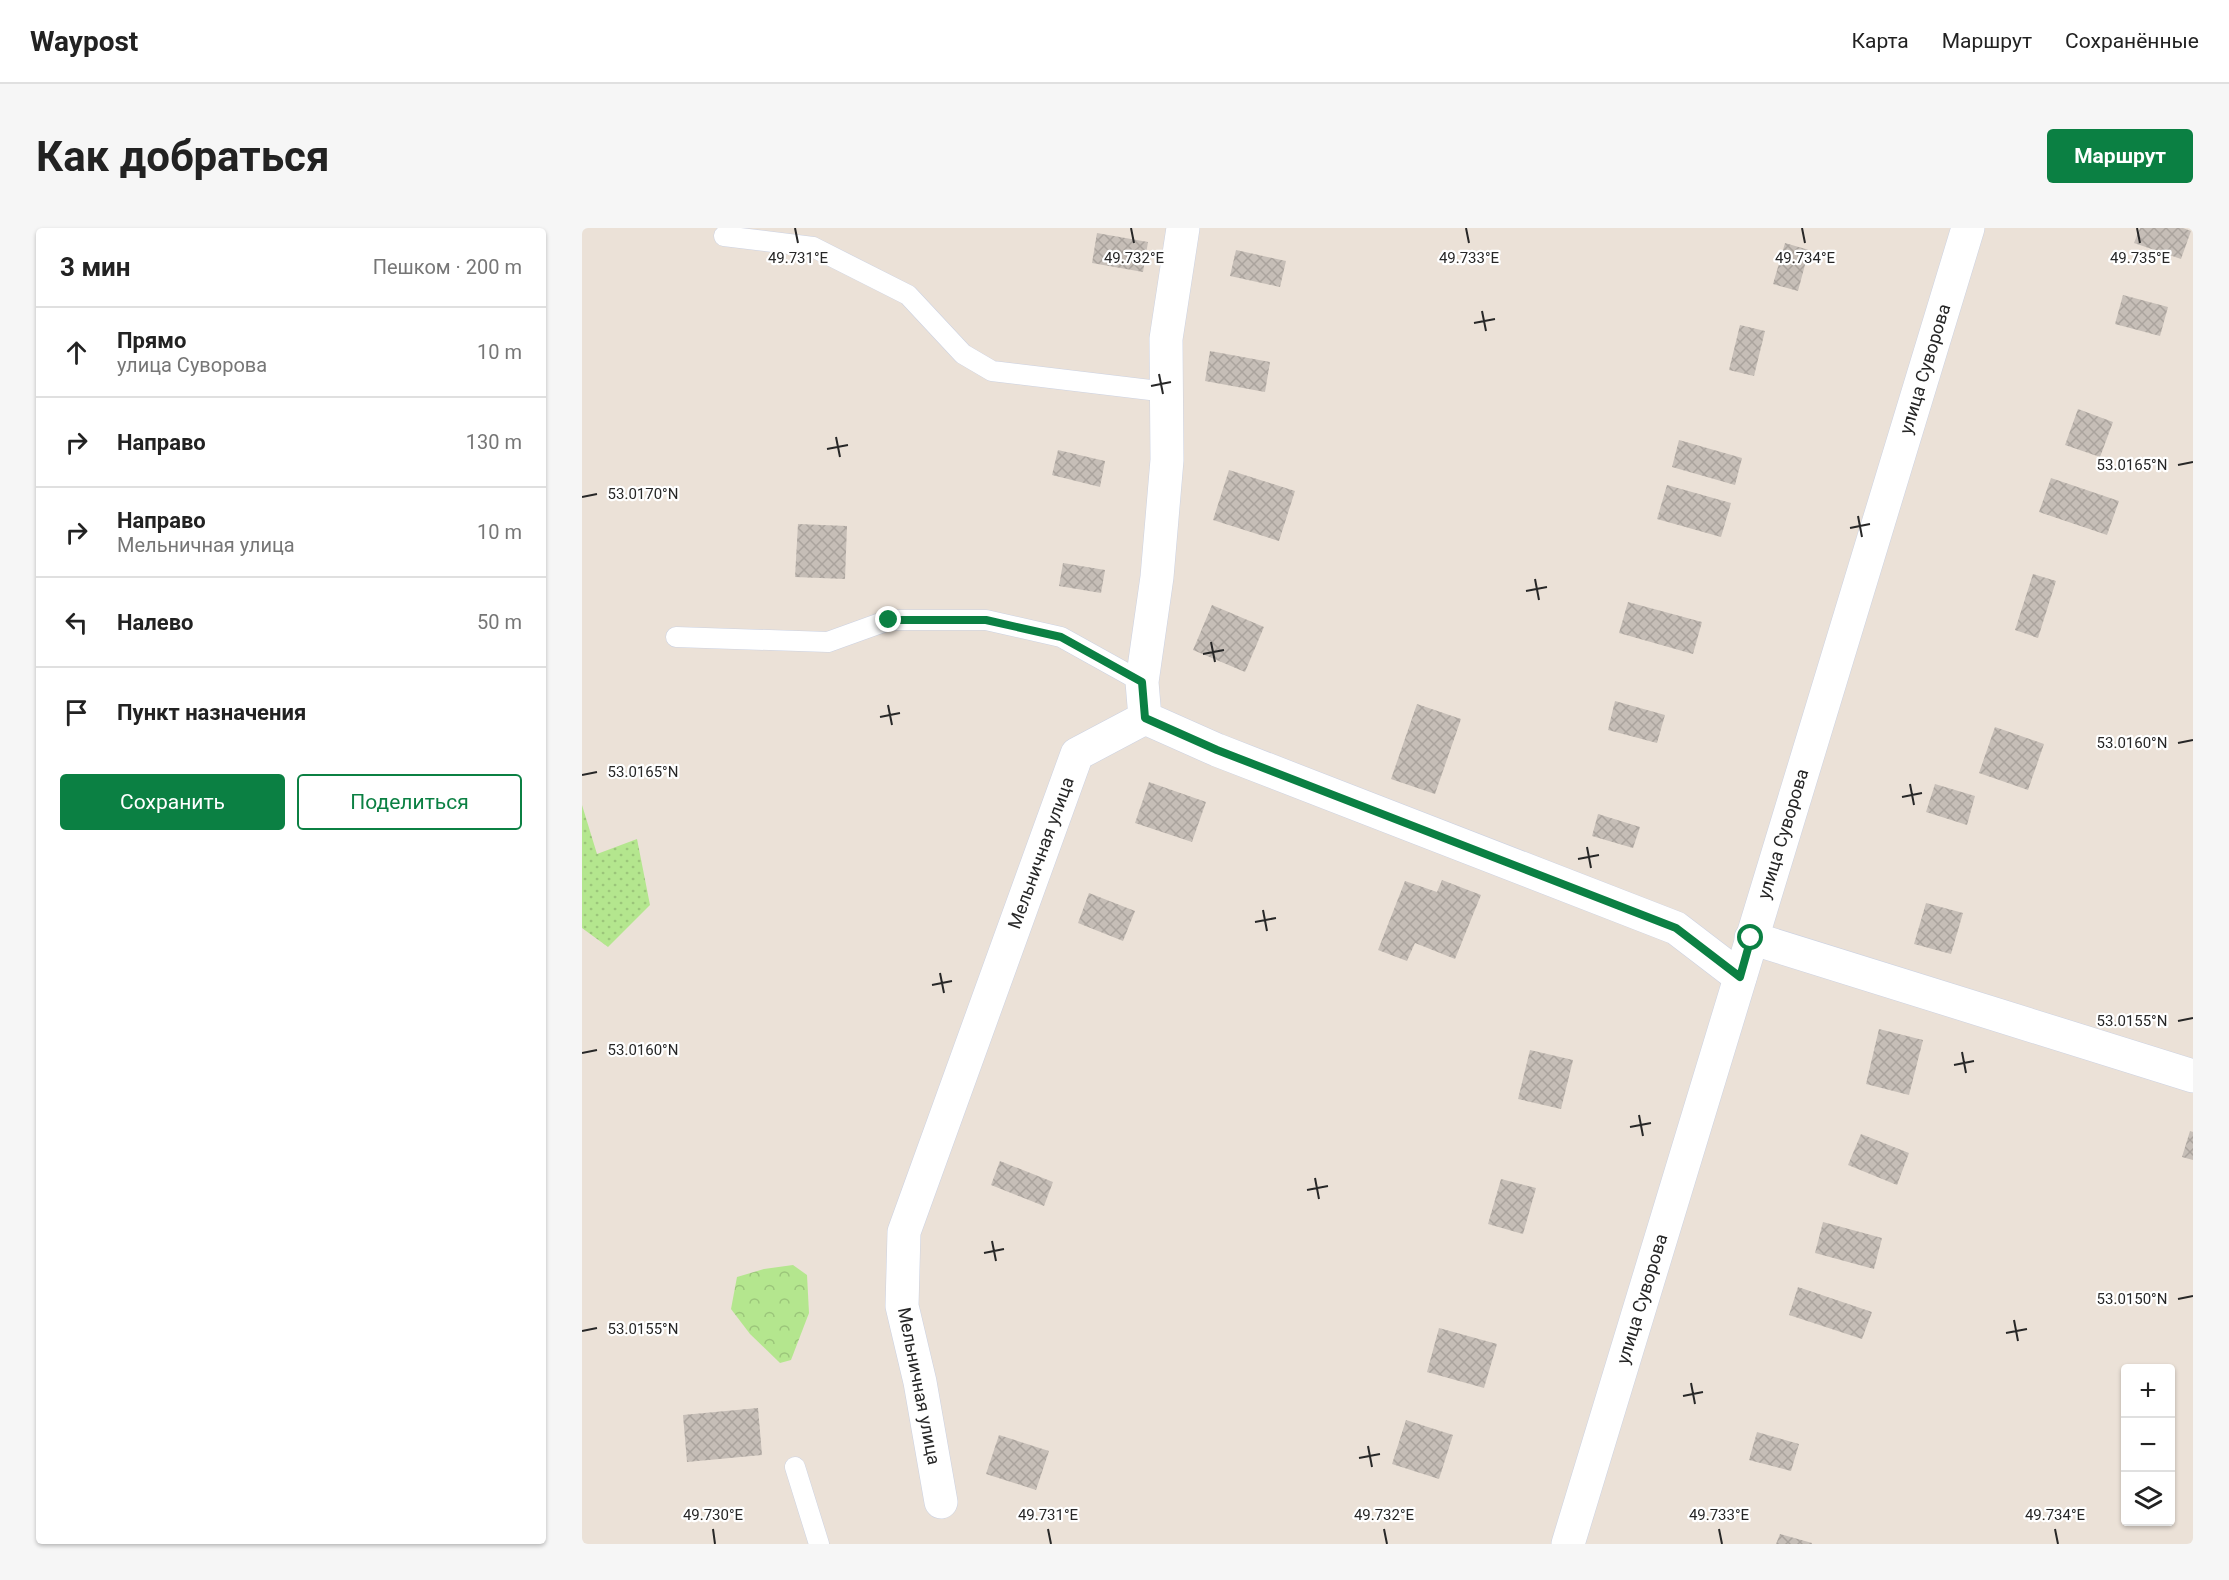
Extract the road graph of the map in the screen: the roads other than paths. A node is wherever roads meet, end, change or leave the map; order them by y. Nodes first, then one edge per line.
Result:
1 (1183, 228) edge
2 (1968, 228) edge
3 (724, 236) dead end
4 (1167, 392) junction
5 (676, 637) dead end
6 (1142, 682) junction
7 (1145, 718) junction
8 (1751, 938) junction
9 (1740, 977) junction
10 (2193, 1076) edge
11 (795, 1467) dead end
12 (941, 1502) dead end
13 (819, 1544) edge
14 (1568, 1544) edge

1 - 4 street
2 - 8 street, улица Суворова
3 - 4 lane
4 - 6 street
5 - 6 lane
6 - 7 street
7 - 9 street
7 - 12 street, Мельничная улица
8 - 9 street, улица Суворова
8 - 10 street
9 - 14 street, улица Суворова
11 - 13 lane

